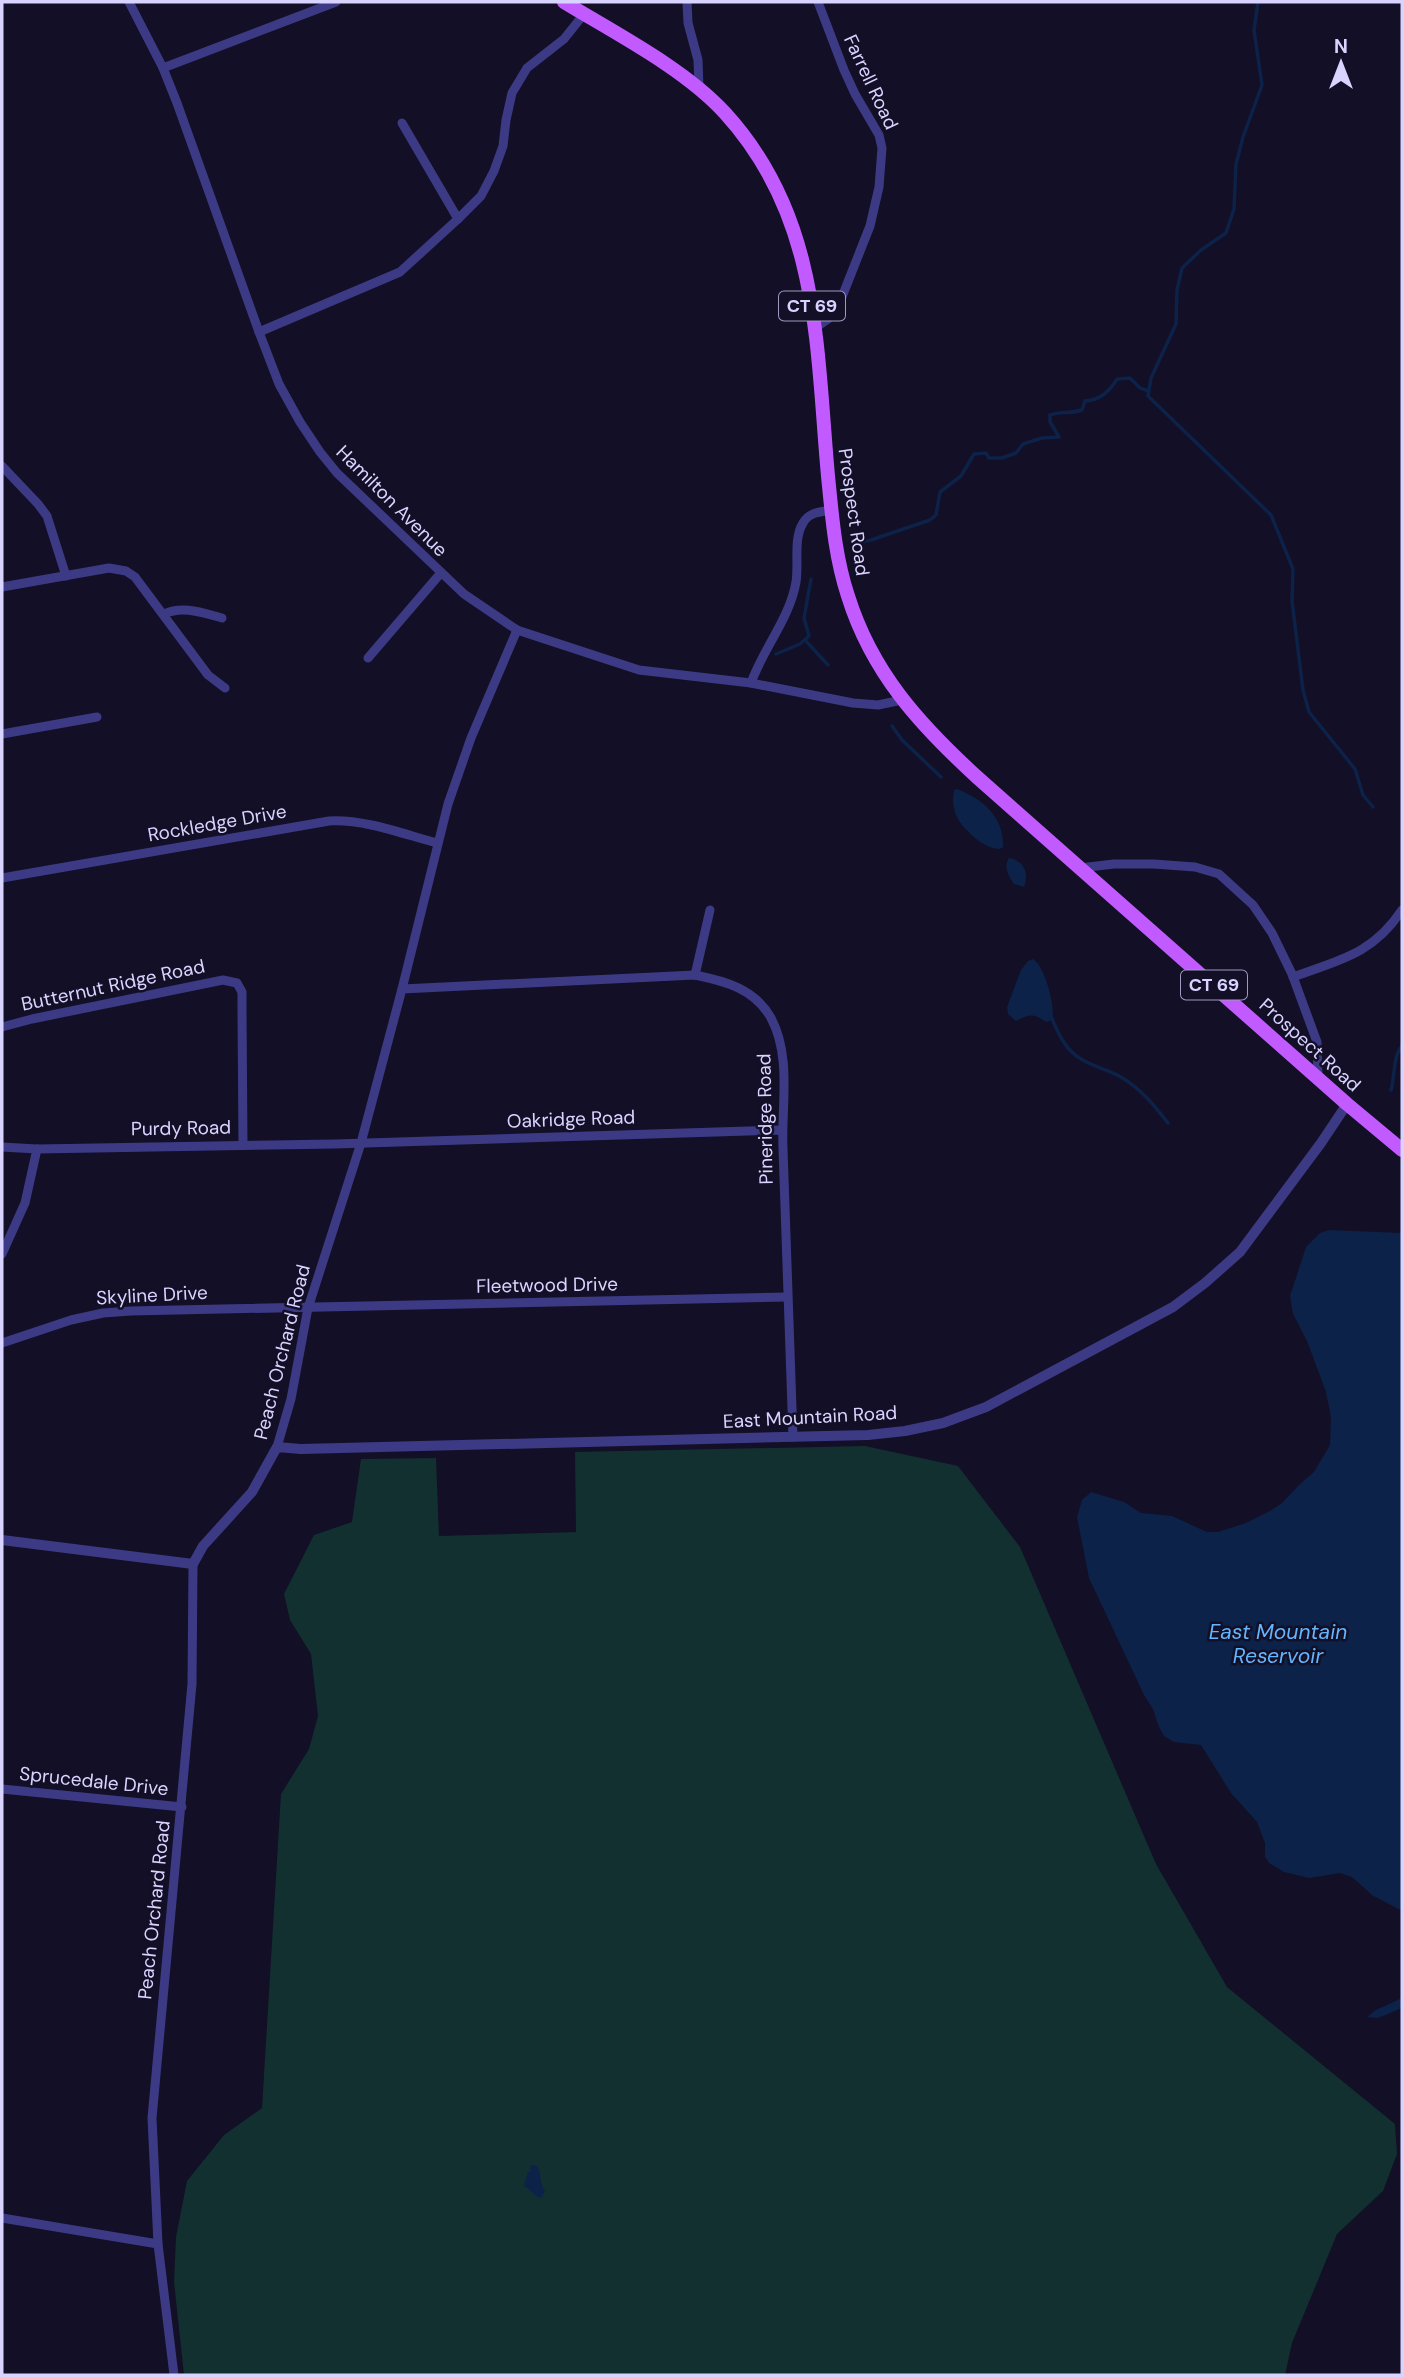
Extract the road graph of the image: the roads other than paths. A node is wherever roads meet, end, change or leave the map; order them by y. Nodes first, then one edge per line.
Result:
1 (129, 2) edge
2 (336, 2) edge
3 (564, 2) edge
4 (687, 2) edge
5 (818, 2) edge
6 (584, 14) junction
7 (163, 68) junction
8 (699, 88) junction
9 (402, 123) dead end
10 (458, 219) junction
11 (815, 328) junction
12 (259, 332) junction
13 (2, 466) edge
14 (832, 510) junction
15 (440, 574) junction
16 (66, 576) junction
17 (2, 587) edge
18 (164, 614) junction
19 (222, 618) dead end
20 (517, 630) junction
21 (368, 658) dead end
22 (751, 683) junction
23 (225, 688) dead end
24 (902, 700) junction
25 (97, 717) dead end
26 (2, 734) edge
27 (437, 844) junction
28 (1080, 868) junction
29 (2, 878) edge
30 (710, 910) dead end
31 (1402, 910) edge
32 (695, 975) junction
33 (1293, 977) junction
34 (402, 989) junction
35 (2, 1027) edge
36 (1318, 1077) junction
37 (1347, 1104) junction
38 (782, 1130) junction
39 (361, 1143) junction
40 (243, 1145) junction
41 (2, 1147) edge
42 (37, 1149) junction
43 (1402, 1150) edge
44 (2, 1254) edge
45 (787, 1297) junction
46 (308, 1308) junction
47 (2, 1343) edge
48 (793, 1437) junction
49 (277, 1447) junction
50 (2, 1539) edge
51 (193, 1564) junction
52 (2, 1789) edge
53 (182, 1807) junction
54 (2, 2218) edge
55 (158, 2244) junction
56 (174, 2375) edge

1 - 7 street, Hamilton Avenue
2 - 7 street
3 - 6 main road, Prospect Road / CT 69
4 - 8 street
5 - 11 street, Farrell Road
6 - 8 main road, Prospect Road / CT 69
6 - 10 street
7 - 12 street, Hamilton Avenue
8 - 11 main road, Prospect Road / CT 69
9 - 10 street
10 - 12 street
11 - 14 main road, Prospect Road / CT 69
12 - 15 street, Hamilton Avenue
13 - 16 street
14 - 22 street
14 - 24 main road, Prospect Road / CT 69
15 - 20 street, Hamilton Avenue
15 - 21 street
16 - 17 street
16 - 18 street
18 - 19 street
18 - 23 street
20 - 22 street, Hamilton Avenue
20 - 27 street, Peach Orchard Road
22 - 24 street, Hamilton Avenue
24 - 28 main road, Prospect Road / CT 69
25 - 26 street
27 - 29 street, Rockledge Drive
27 - 34 street, Peach Orchard Road
28 - 33 street
28 - 36 main road, Prospect Road / CT 69
30 - 32 street
31 - 33 street
32 - 34 street, Pineridge Road
32 - 38 street, Pineridge Road
33 - 36 street
34 - 39 street, Peach Orchard Road
35 - 40 street, Butternut Ridge Road
36 - 37 main road, Prospect Road / CT 69
37 - 43 main road, Prospect Road / CT 69
37 - 48 street, East Mountain Road
38 - 39 street, Oakridge Road
38 - 45 street, Pineridge Road
39 - 40 street, Purdy Road
39 - 46 street, Peach Orchard Road
40 - 42 street, Purdy Road
41 - 42 street, Purdy Road
42 - 44 street
45 - 46 street, Fleetwood Drive
45 - 48 street, Pineridge Road
46 - 47 street, Skyline Drive
46 - 49 street, Peach Orchard Road
48 - 49 street, East Mountain Road
49 - 51 street, Peach Orchard Road
50 - 51 street
51 - 53 street, Peach Orchard Road
52 - 53 street, Sprucedale Drive
53 - 55 street, Peach Orchard Road
54 - 55 street
55 - 56 street, Peach Orchard Road

